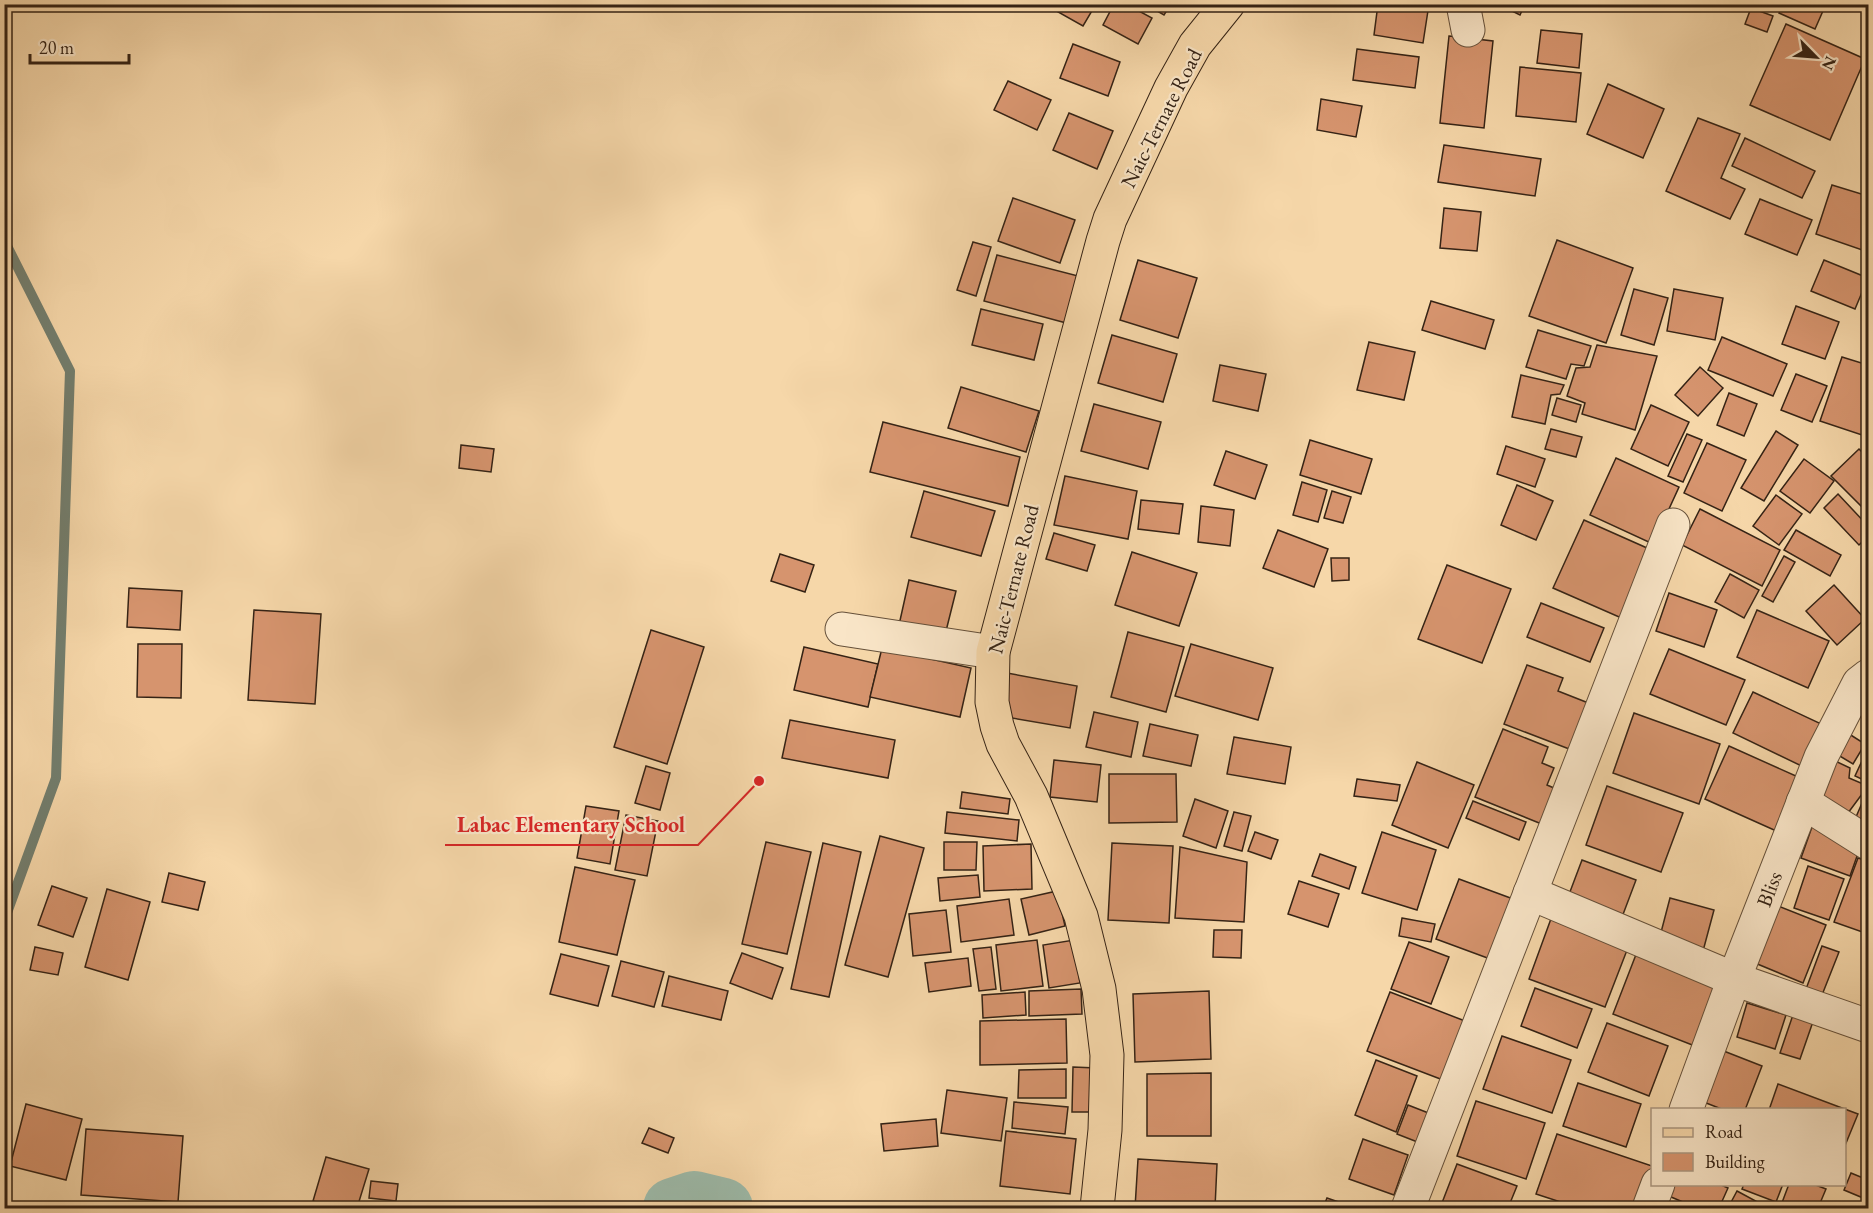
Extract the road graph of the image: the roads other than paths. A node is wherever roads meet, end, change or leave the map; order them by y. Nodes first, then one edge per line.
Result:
1 (1228, 4) edge
2 (1674, 525) dead end
3 (842, 629) dead end
4 (993, 652) junction
5 (1869, 676) edge
6 (1803, 802) junction
7 (1869, 843) edge
8 (1530, 893) junction
9 (1734, 979) junction
10 (1869, 1026) edge
11 (1687, 1108) edge
12 (1658, 1186) edge
13 (1097, 1209) edge
14 (1408, 1209) edge
15 (1649, 1209) edge

1 - 4 main road, Naic-Ternate Road
2 - 8 street
3 - 4 street
4 - 13 main road, Naic-Ternate Road
5 - 6 street, Bliss
6 - 7 street
6 - 9 street, Bliss
8 - 9 street
8 - 14 street
9 - 10 street
9 - 11 street, Bliss
12 - 15 street

